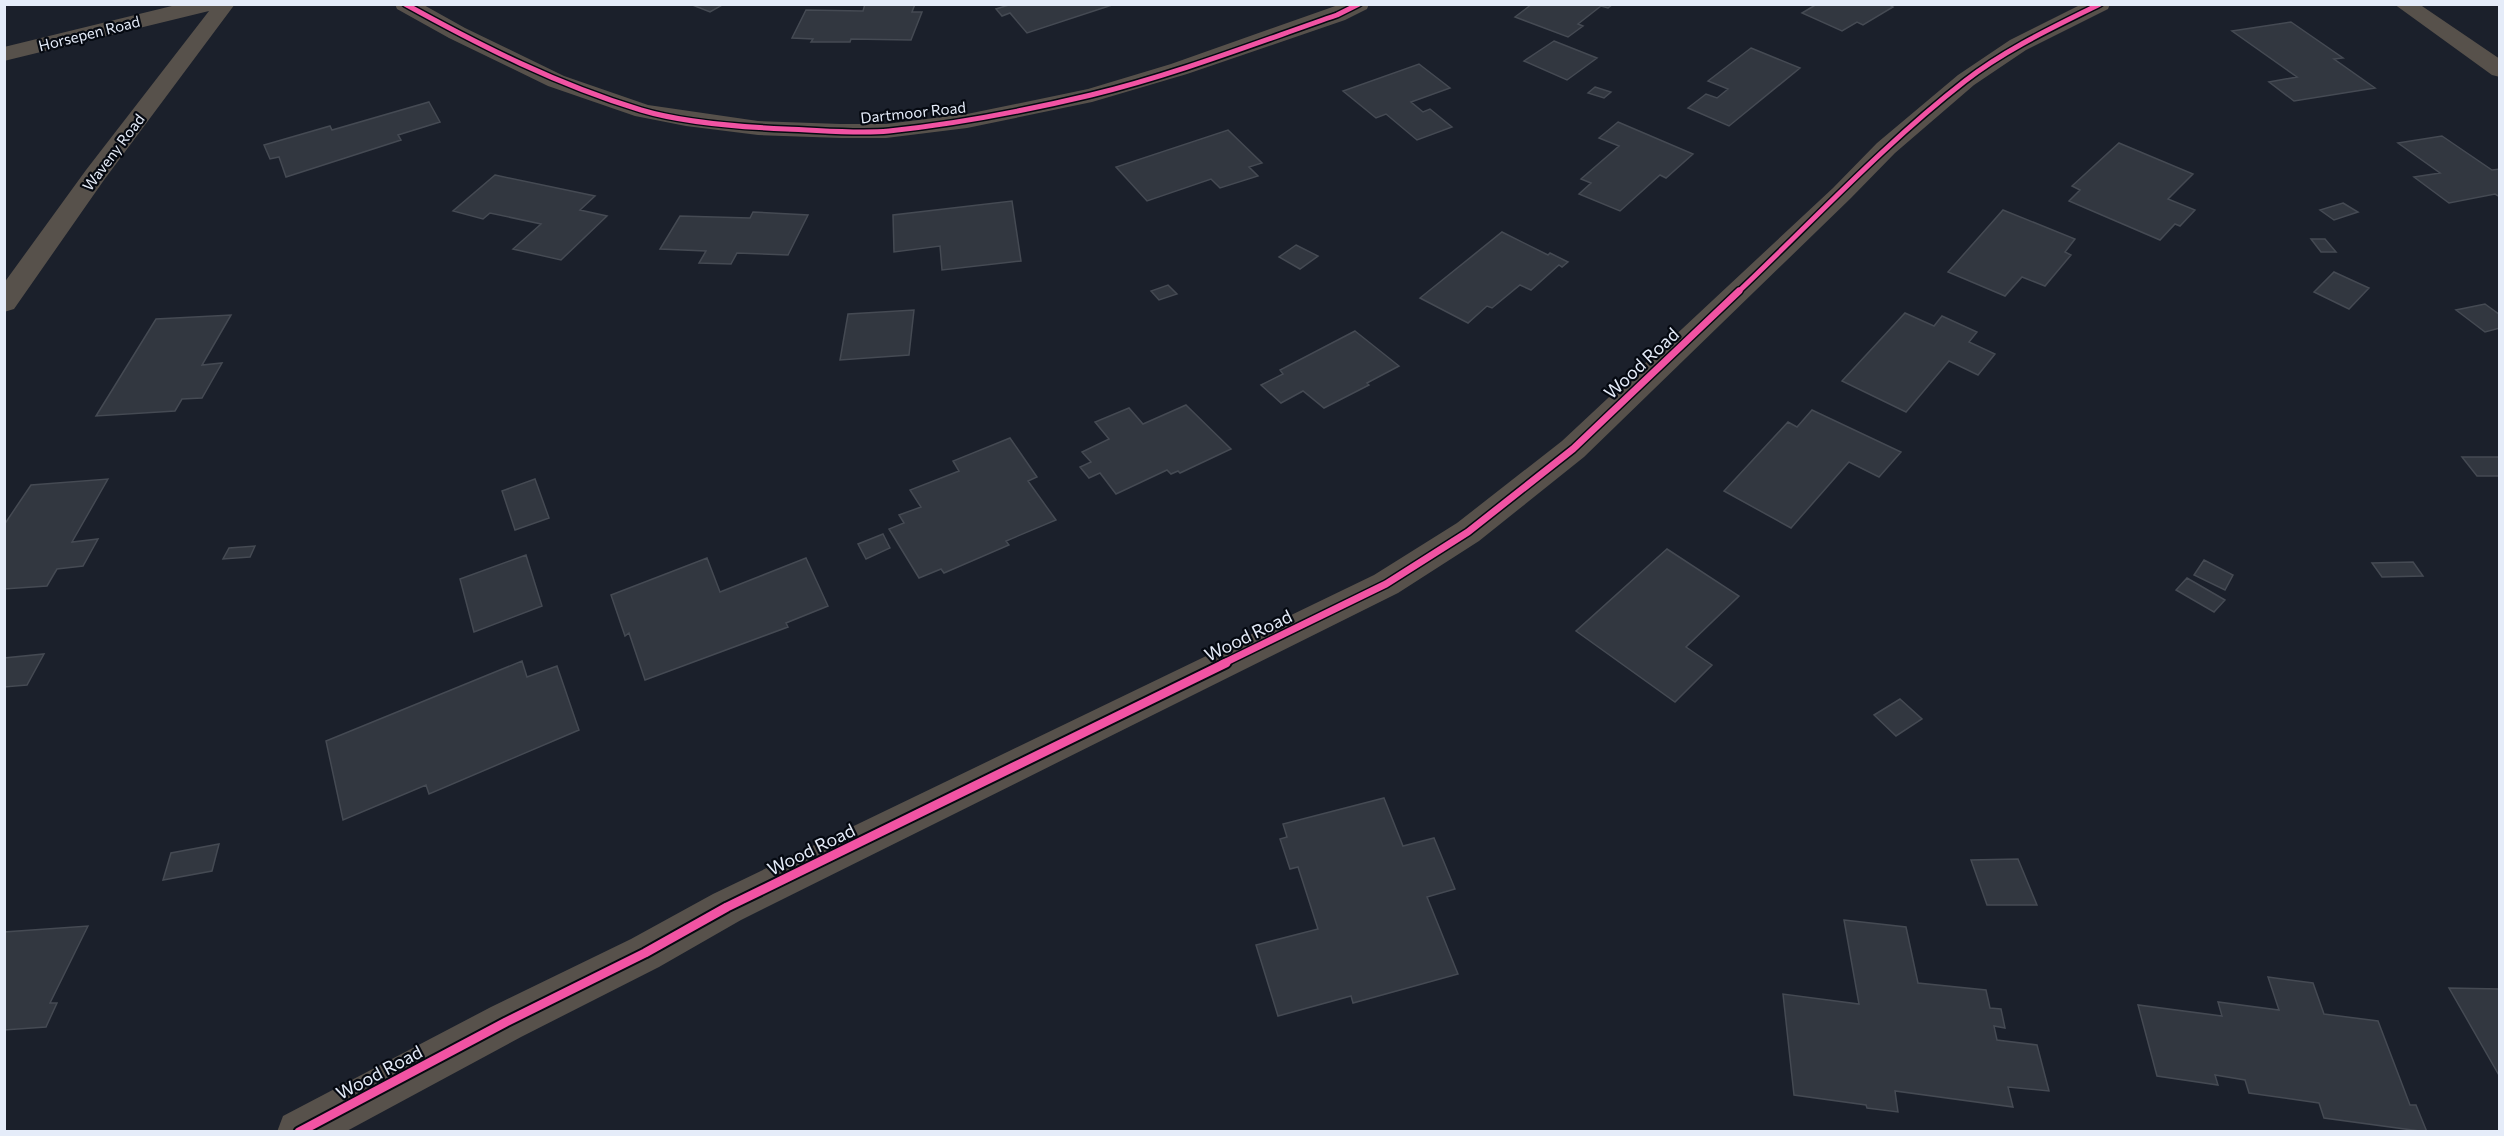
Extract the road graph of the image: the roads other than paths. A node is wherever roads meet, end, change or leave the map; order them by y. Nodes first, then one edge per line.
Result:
1 (209, 4) edge
2 (225, 4) edge
3 (405, 4) edge
4 (1359, 4) edge
5 (2100, 4) edge
6 (2404, 4) edge
7 (4, 54) edge
8 (2499, 70) edge
9 (4, 303) edge
10 (299, 1131) edge

1 - 7 street, Horsepen Road
2 - 9 street, Waveny Road
3 - 4 street, Dartmoor Road
5 - 10 street, Wood Road
6 - 8 street

